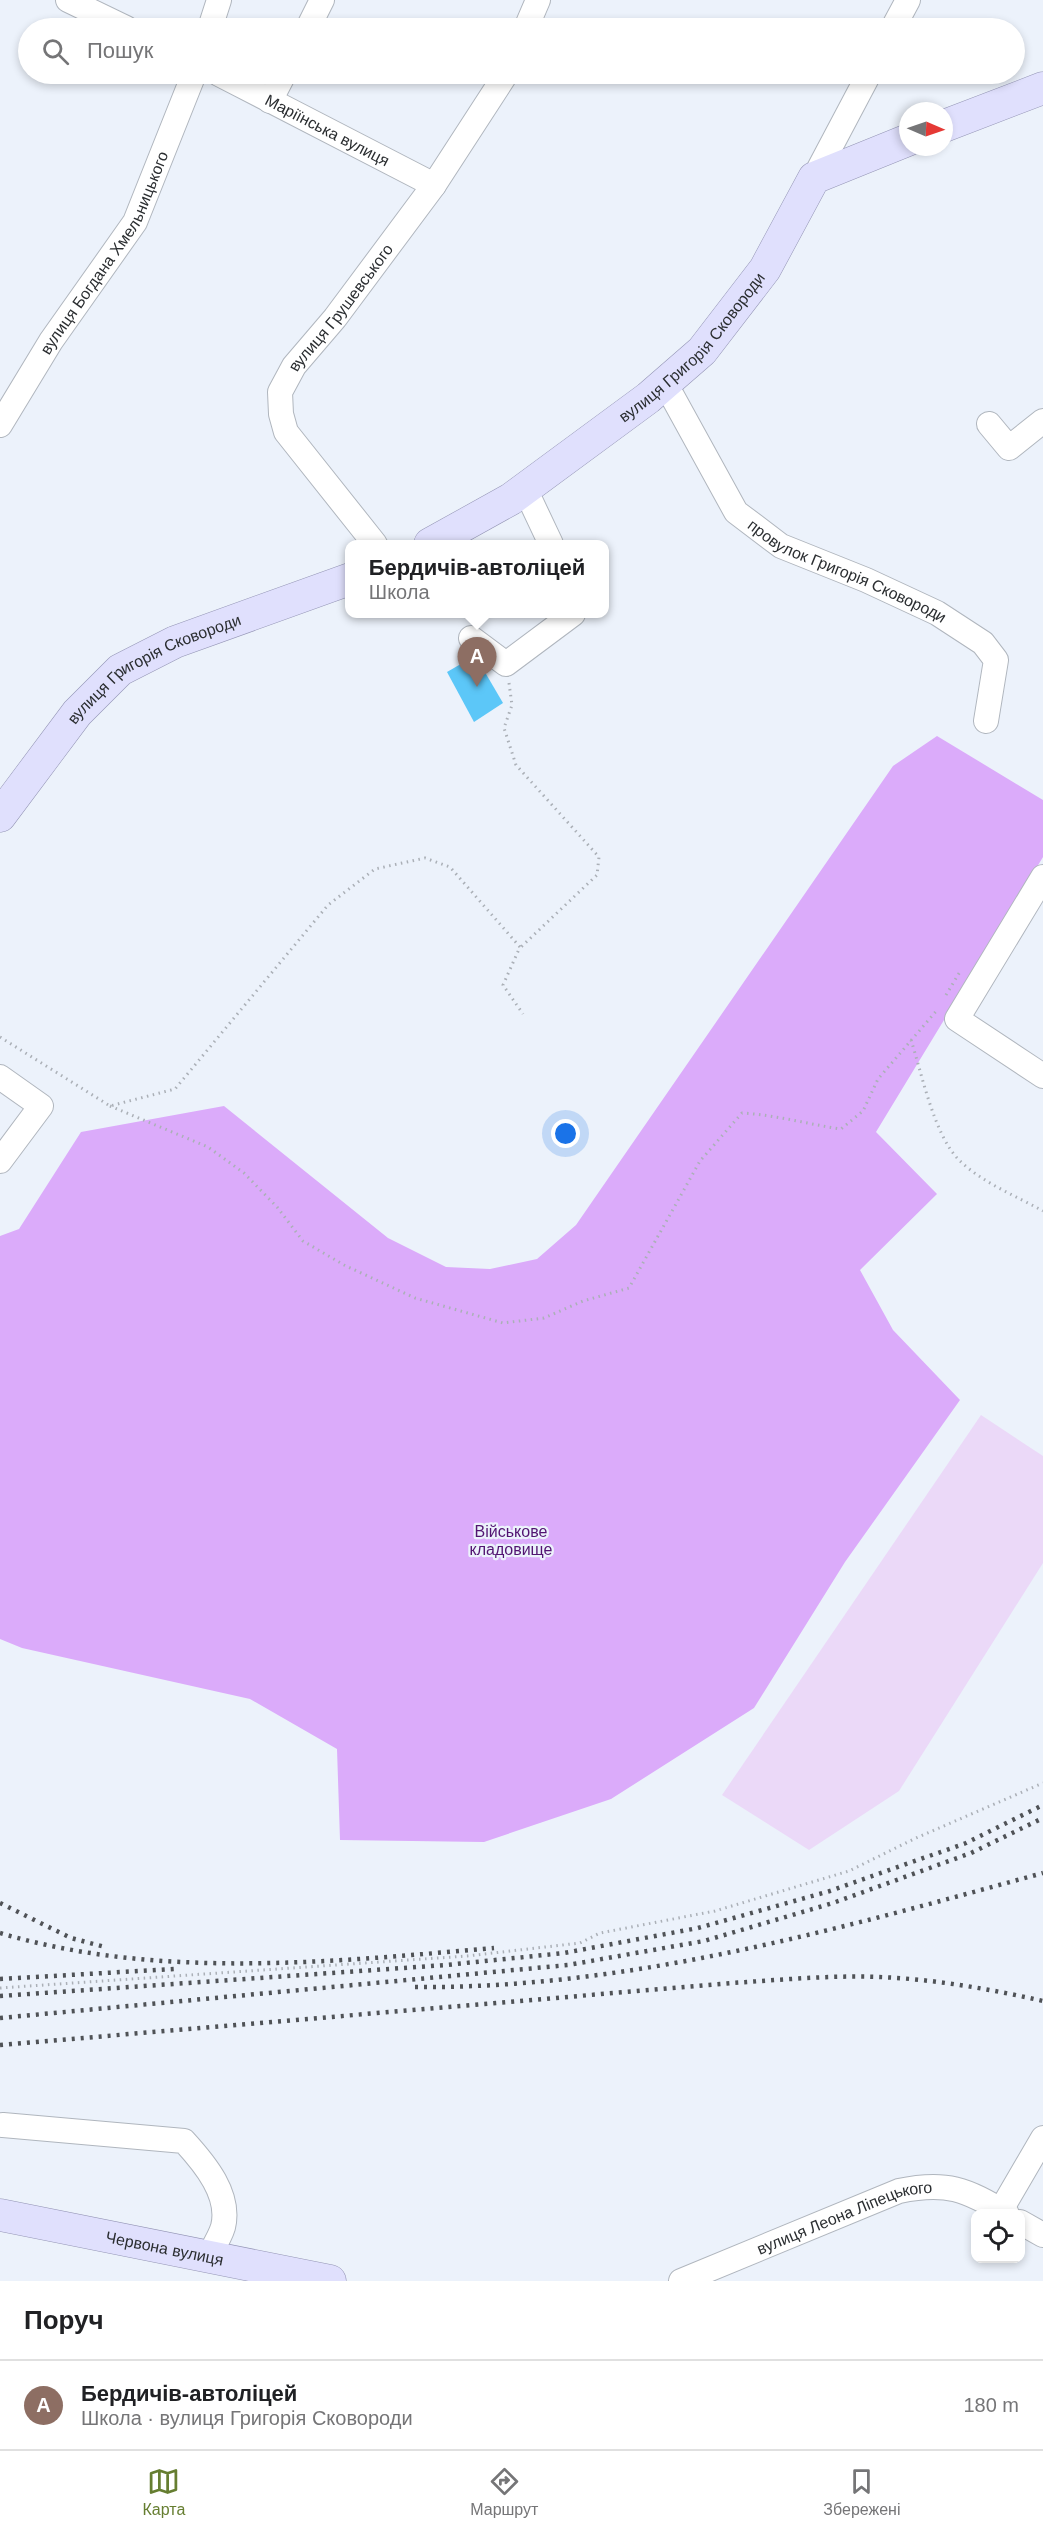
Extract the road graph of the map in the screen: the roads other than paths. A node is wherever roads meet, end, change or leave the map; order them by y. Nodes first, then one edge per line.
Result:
1 (68, 0) edge
2 (219, 0) edge
3 (322, 0) edge
4 (538, 0) edge
5 (908, 0) edge
6 (105, 18) edge
7 (213, 18) edge
8 (313, 18) edge
9 (530, 18) edge
10 (898, 18) edge
11 (190, 84) edge
12 (238, 84) edge
13 (279, 84) edge
14 (500, 84) edge
15 (864, 84) edge
16 (1043, 88) edge
17 (270, 101) junction
18 (953, 123) edge
19 (899, 144) edge
20 (814, 178) junction
21 (434, 185) junction
22 (665, 383) junction
23 (1043, 421) edge
24 (989, 424) dead end
25 (0, 425) edge
26 (525, 489) junction
27 (372, 540) edge
28 (437, 540) edge
29 (549, 540) edge
30 (345, 581) edge
31 (568, 618) edge
32 (471, 638) dead end
33 (986, 721) dead end
34 (0, 816) edge
35 (1042, 881) edge
36 (1043, 1076) edge
37 (0, 1077) edge
38 (0, 1161) edge
39 (3, 2125) dead end
40 (1043, 2138) edge
41 (999, 2209) edge
42 (1013, 2209) edge
43 (0, 2215) edge
44 (1025, 2224) edge
45 (1043, 2235) edge
46 (208, 2257) junction
47 (330, 2281) edge
48 (681, 2281) edge

1 - 6 street
2 - 7 street
3 - 8 street
4 - 9 street
5 - 10 street
11 - 25 street, вулиця Богдана Хмельницького
12 - 17 street, Маріїнська вулиця
13 - 17 street
14 - 21 street, вулиця Грушевського
15 - 20 street, вулиця Григорія Сковороди
16 - 18 main road
17 - 21 street, Маріїнська вулиця
19 - 20 main road
20 - 22 main road, вулиця Григорія Сковороди
21 - 27 street, вулиця Грушевського
22 - 26 main road, вулиця Григорія Сковороди
22 - 33 street, провулок Григорія Сковороди
23 - 24 street
26 - 28 main road, вулиця Григорія Сковороди
26 - 29 street
30 - 34 main road, вулиця Григорія Сковороди
31 - 32 street
35 - 36 street
37 - 38 street
39 - 46 street
40 - 42 street
41 - 48 street, вулиця Леона Ліпецького
43 - 46 main road, Червона вулиця
44 - 45 street, вулиця Леона Ліпецького
46 - 47 main road, Червона вулиця

